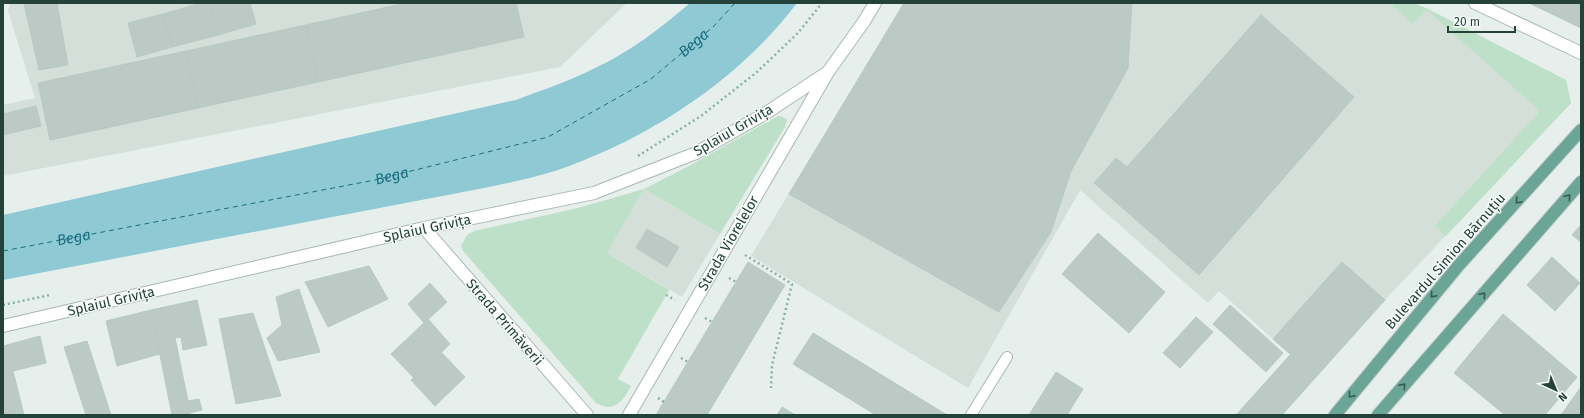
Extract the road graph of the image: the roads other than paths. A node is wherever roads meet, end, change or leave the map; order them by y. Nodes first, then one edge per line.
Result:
1 (875, 3) edge
2 (1475, 3) edge
3 (1581, 53) edge
4 (828, 72) junction
5 (1581, 130) edge
6 (1581, 182) edge
7 (424, 228) junction
8 (3, 326) edge
9 (1007, 358) dead end
10 (587, 415) edge
11 (629, 415) edge
12 (971, 415) edge
13 (1335, 415) edge
14 (1378, 415) edge

1 - 4 street, Strada Viorelelor
2 - 3 street
4 - 7 street, Splaiul Grivița
4 - 11 street, Strada Viorelelor
5 -> 13 main road, Bulevardul Simion Bărnuțiu
14 -> 6 main road
7 - 8 street, Splaiul Grivița
7 - 10 street, Strada Primăverii
9 - 12 lane

